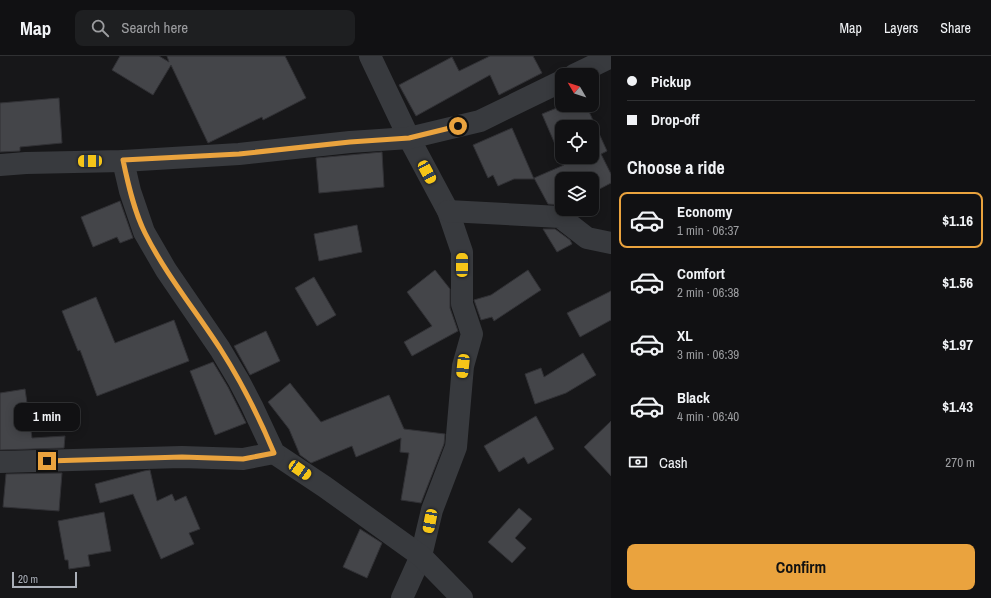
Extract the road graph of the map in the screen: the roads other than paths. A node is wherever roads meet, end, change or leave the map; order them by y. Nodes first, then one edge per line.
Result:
1 (370, 56) edge
2 (611, 57) edge
3 (588, 68) edge
4 (555, 84) edge
5 (409, 138) junction
6 (123, 160) junction
7 (0, 166) edge
8 (448, 211) junction
9 (611, 243) edge
10 (274, 453) junction
11 (0, 462) edge
12 (421, 556) junction
13 (402, 598) edge
14 (462, 598) edge

1 - 5 street
2 - 3 street
4 - 5 street
5 - 6 street
5 - 8 street
6 - 7 street
6 - 10 street
8 - 9 street
8 - 12 street
10 - 11 street
10 - 12 street
12 - 13 street
12 - 14 street

